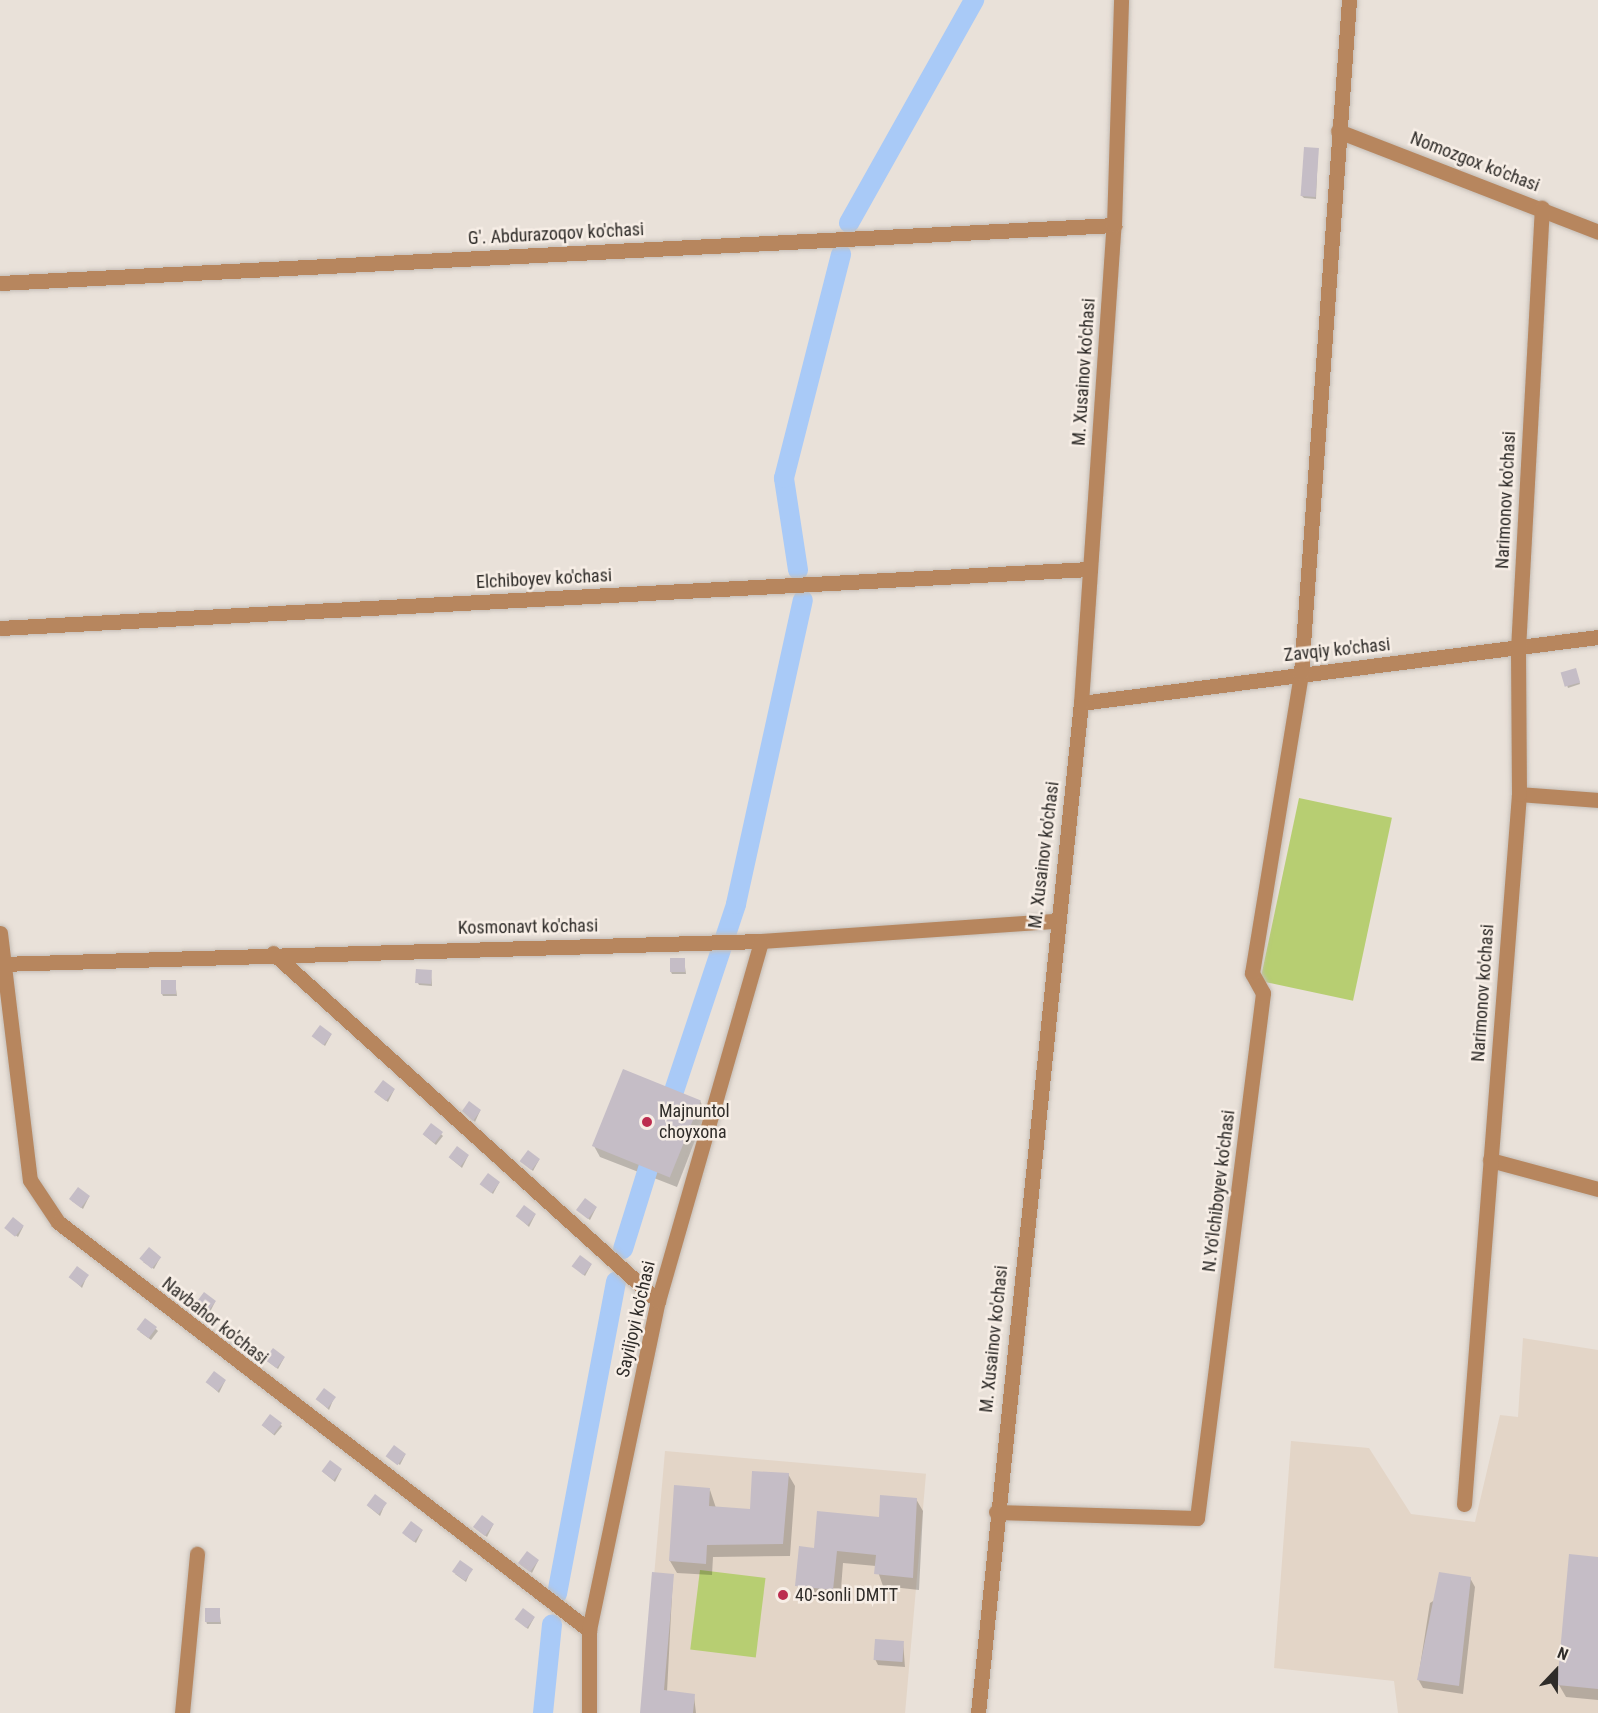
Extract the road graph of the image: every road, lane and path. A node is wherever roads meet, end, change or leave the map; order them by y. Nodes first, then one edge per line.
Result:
1 (1121, 0) edge
2 (1349, 0) edge
3 (1338, 131) junction
4 (1542, 208) junction
5 (1114, 225) junction
6 (1598, 232) edge
7 (0, 283) edge
8 (1089, 569) junction
9 (0, 628) edge
10 (1598, 637) edge
11 (1518, 649) junction
12 (1301, 673) junction
13 (1081, 703) junction
14 (1519, 794) junction
15 (1598, 800) edge
16 (1056, 921) junction
17 (0, 933) edge
18 (761, 940) junction
19 (273, 953) junction
20 (1, 964) edge
21 (1490, 1160) junction
22 (1598, 1189) edge
23 (658, 1301) junction
24 (1464, 1504) dead end
25 (996, 1512) junction
26 (197, 1554) dead end
27 (589, 1630) junction
28 (182, 1713) edge
29 (589, 1713) edge
30 (978, 1713) edge

1 - 5 street, M. Xusainov ko'chasi
2 - 3 street
3 - 4 street, Nomozgox ko'chasi
3 - 12 street
4 - 6 street, Nomozgox ko'chasi
4 - 11 street, Narimonov ko'chasi
5 - 7 street, G'. Abdurazoqov ko'chasi
5 - 8 street, M. Xusainov ko'chasi
8 - 9 street, Elchiboyev ko'chasi
8 - 13 street, M. Xusainov ko'chasi
10 - 11 street, Zavqiy ko'chasi
11 - 12 street, Zavqiy ko'chasi
11 - 14 street, Narimonov ko'chasi
12 - 13 street, Zavqiy ko'chasi
12 - 25 street, N.Yo'lchiboyev ko'chasi
13 - 16 street, M. Xusainov ko'chasi
14 - 15 street
14 - 21 street, Narimonov ko'chasi
16 - 18 street, Kosmonavt ko'chasi
16 - 25 street, M. Xusainov ko'chasi
17 - 20 street, Navbahor ko'chasi
18 - 19 street, Kosmonavt ko'chasi
18 - 23 street, Sayiljoyi ko'chasi
19 - 20 street, Kosmonavt ko'chasi
19 - 23 street
20 - 27 street, Navbahor ko'chasi
21 - 22 street
21 - 24 street, Narimonov ko'chasi
23 - 27 street, Sayiljoyi ko'chasi
25 - 30 street, M. Xusainov ko'chasi
26 - 28 street
27 - 29 street, Sayiljoyi ko'chasi

